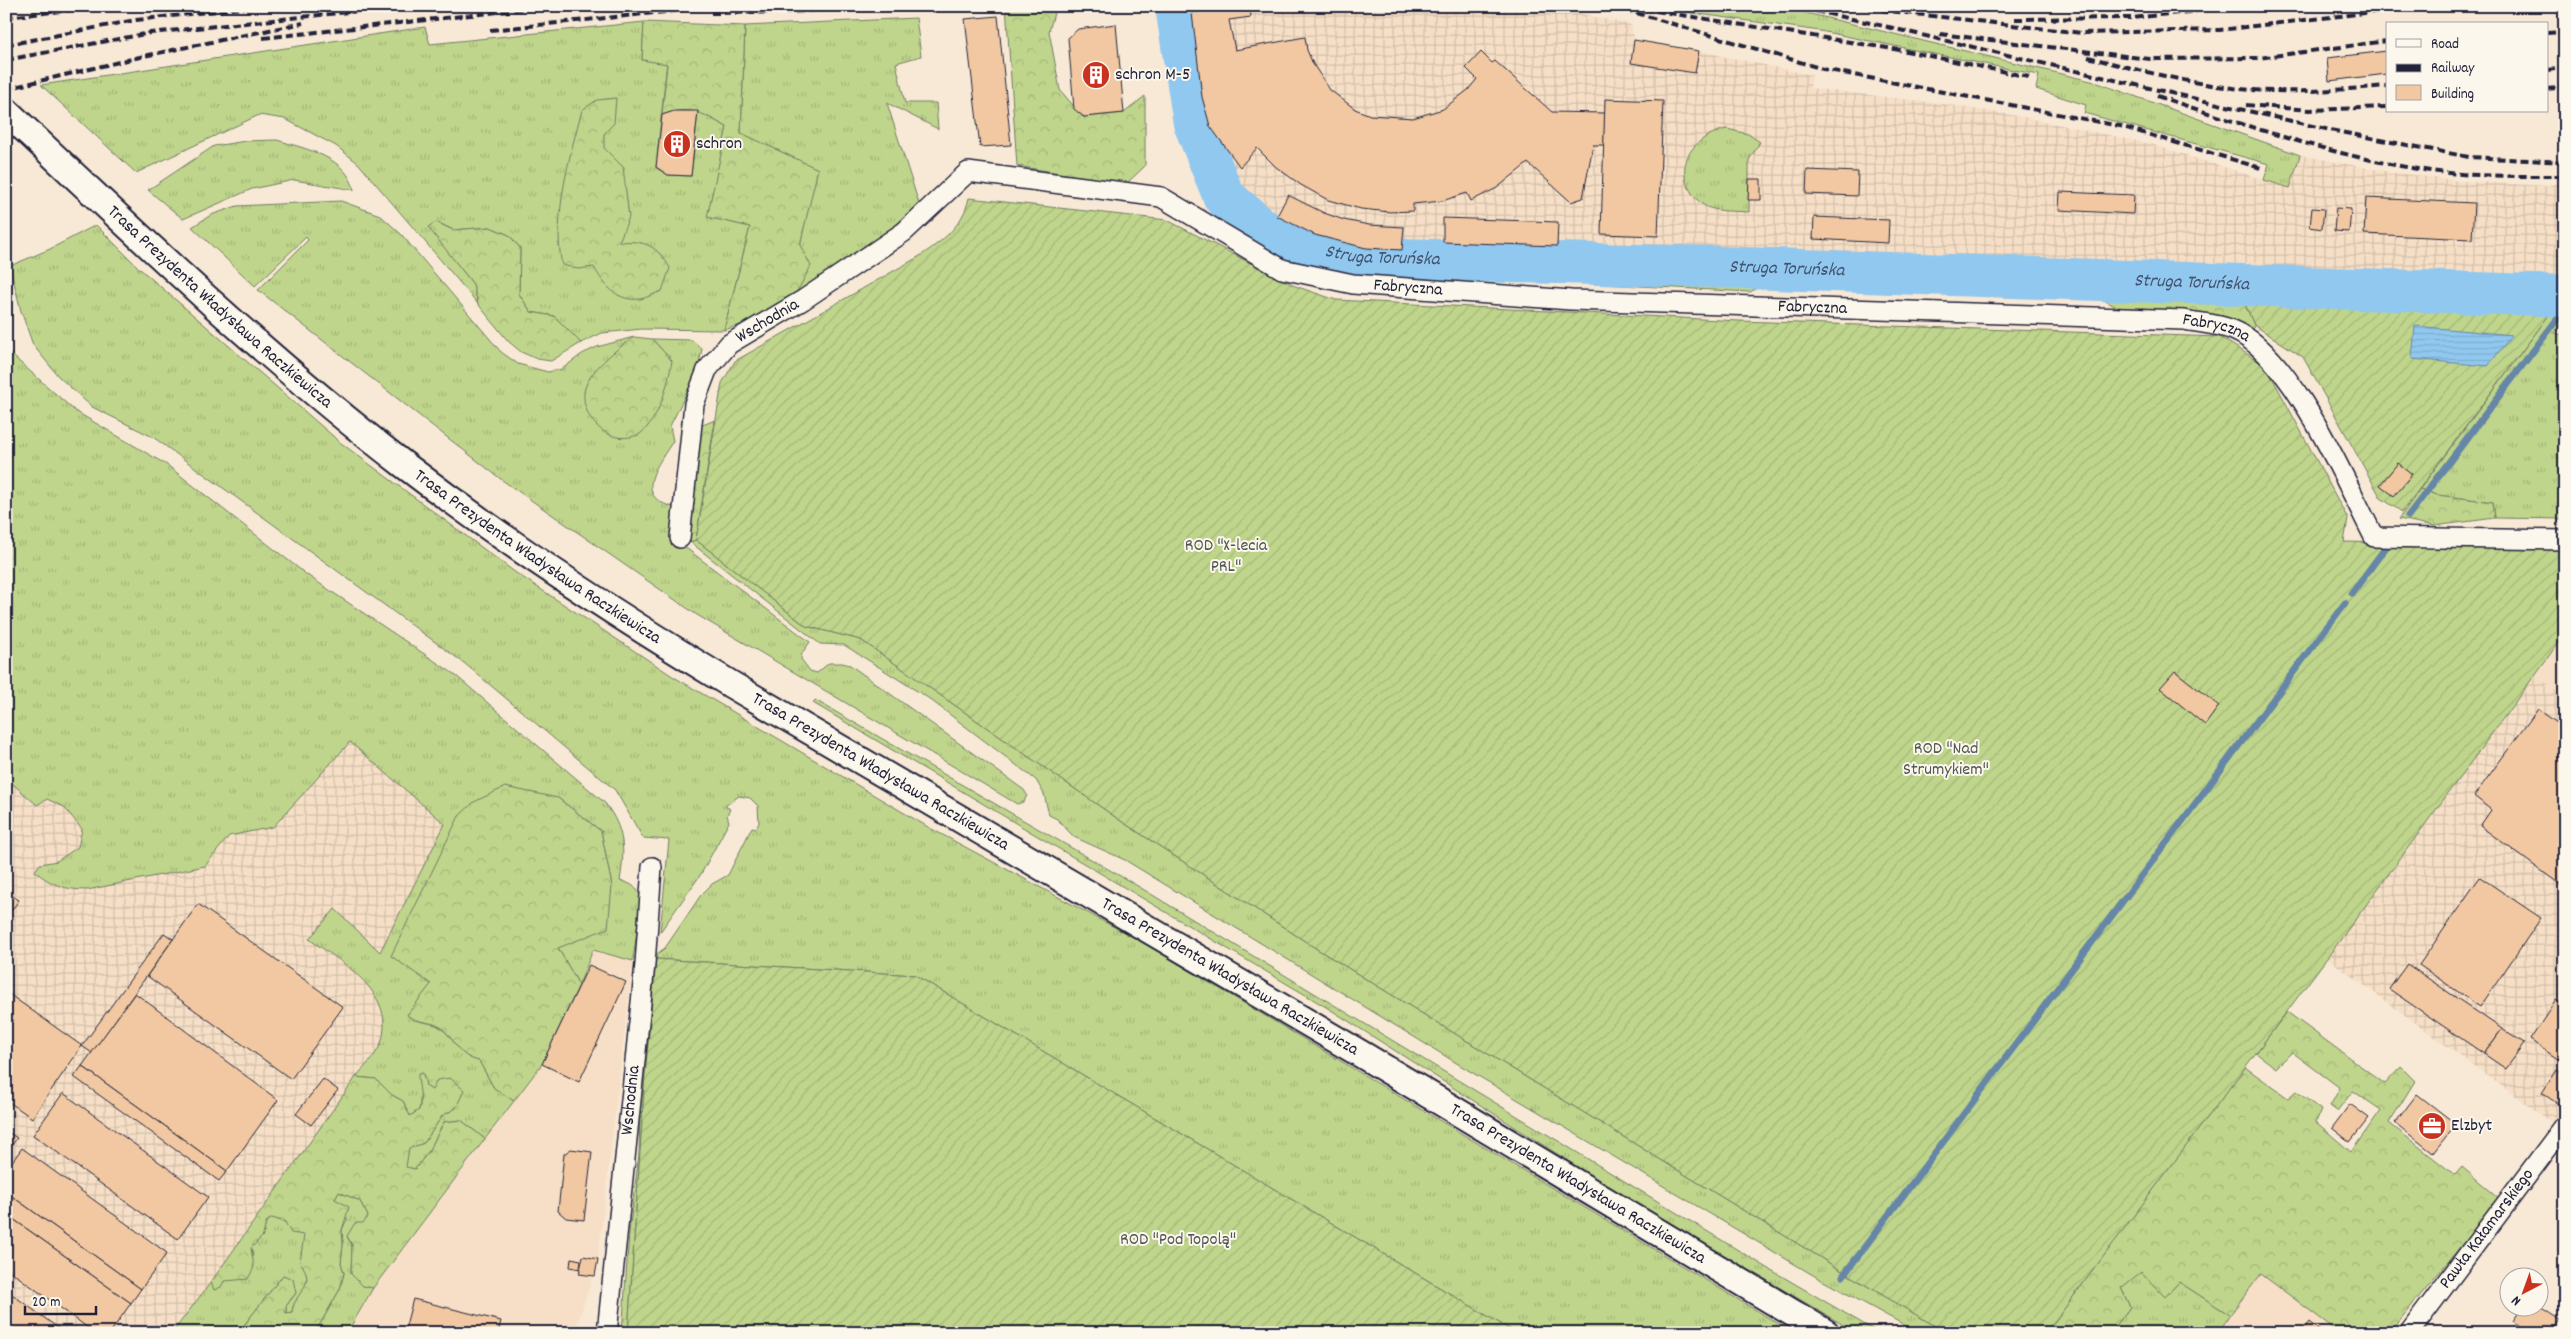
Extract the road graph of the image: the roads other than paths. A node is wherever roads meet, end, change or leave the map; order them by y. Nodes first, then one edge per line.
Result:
1 (6, 111) edge
2 (968, 172) joint
3 (680, 538) dead end
4 (2565, 540) edge
5 (652, 867) dead end
6 (2565, 1125) edge
7 (607, 1333) edge
8 (1826, 1333) edge
9 (2410, 1333) edge

1 - 8 main road, Trasa Prezydenta Władysława Raczkiewicza
2 - 3 street, Wschodnia
2 - 4 street, Fabryczna
5 - 7 street, Wschodnia
6 - 9 street, Pawła Kałamarskiego

